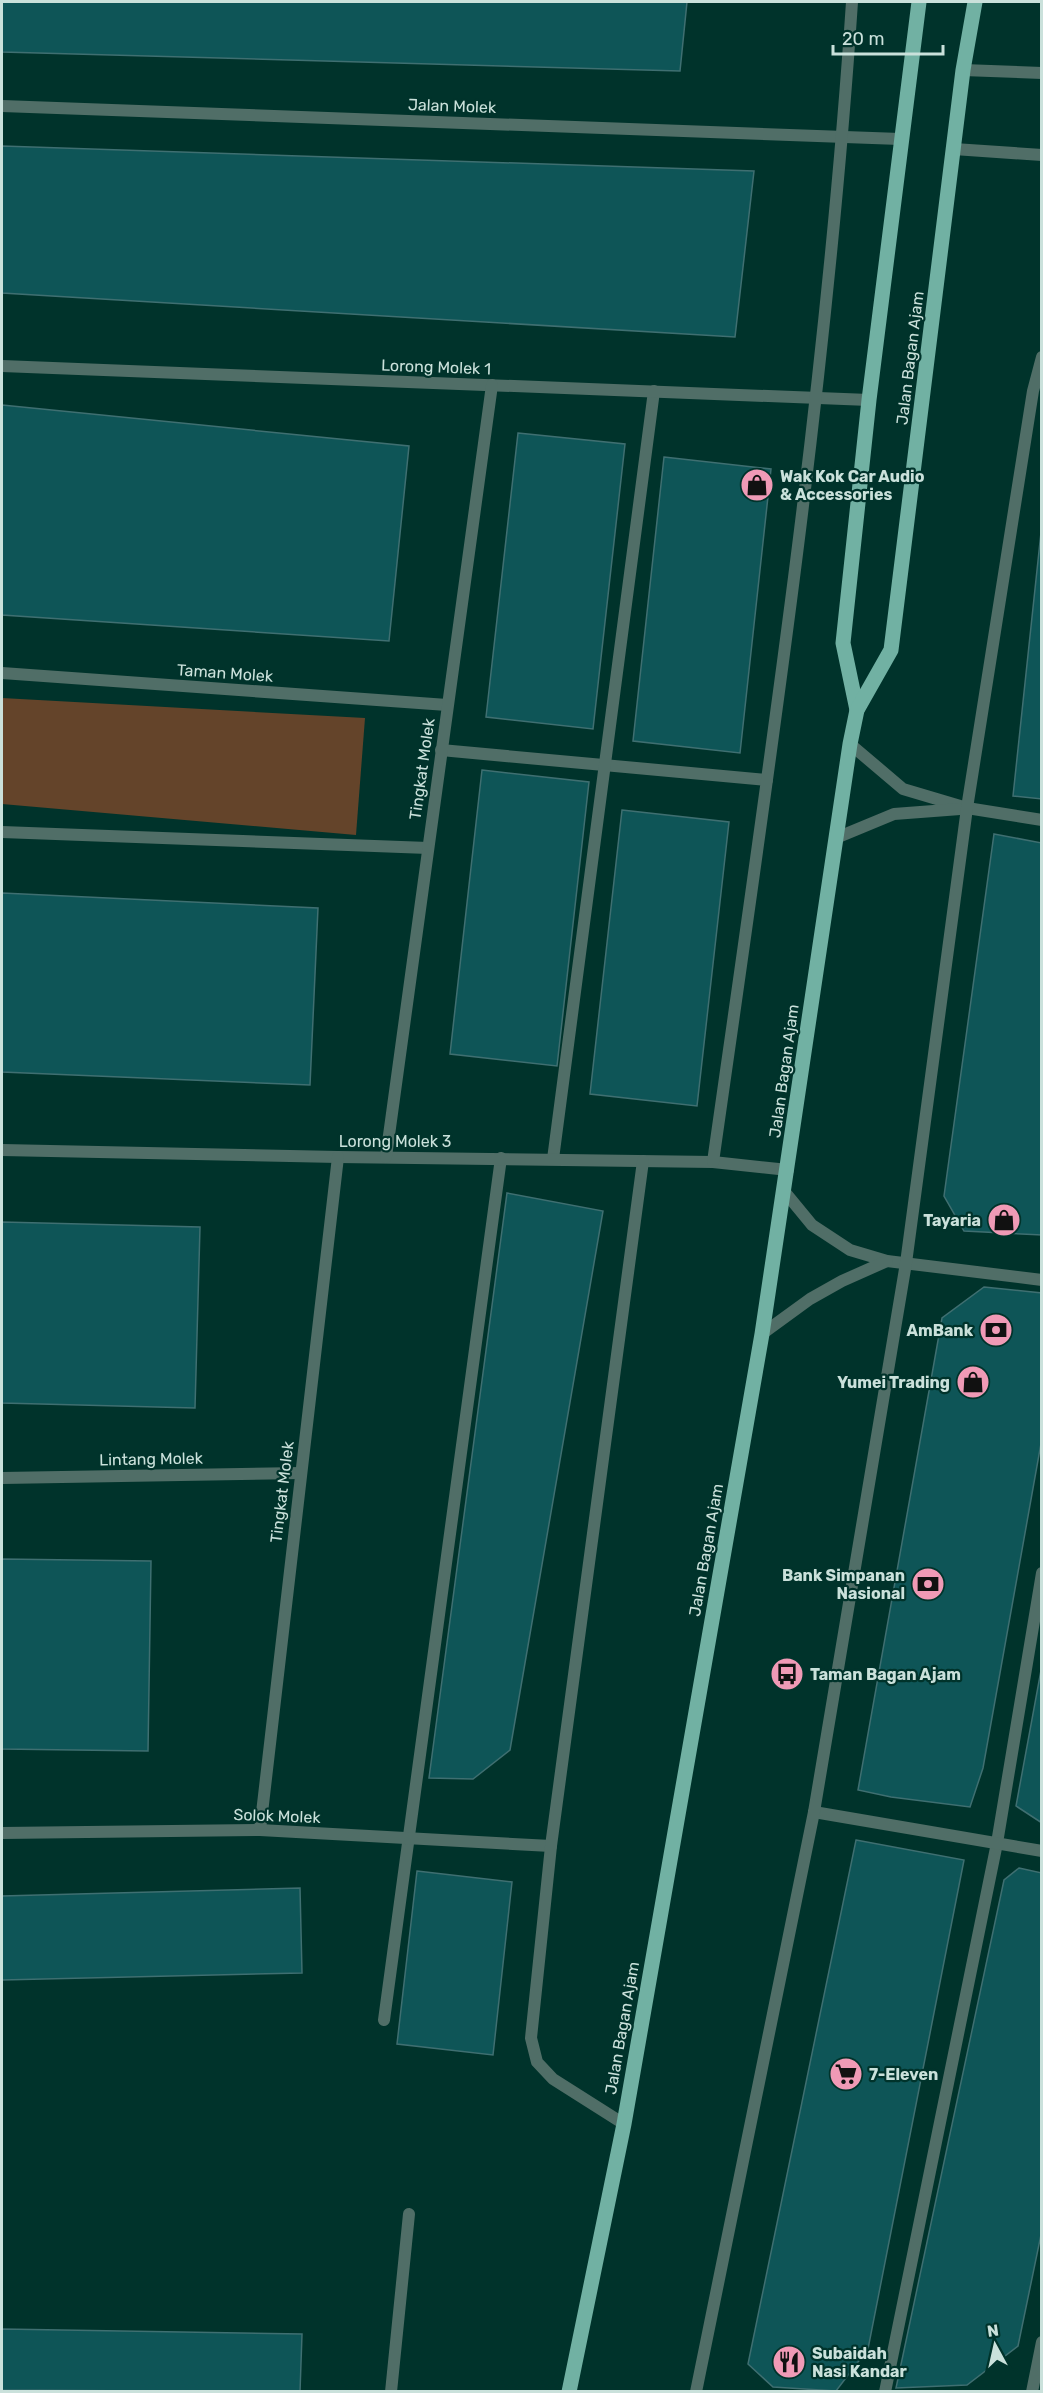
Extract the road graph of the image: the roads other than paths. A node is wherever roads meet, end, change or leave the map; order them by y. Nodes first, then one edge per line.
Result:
1 (852, 2) edge
2 (919, 2) edge
3 (975, 2) edge
4 (963, 70) junction
5 (1041, 73) edge
6 (2, 106) edge
7 (843, 137) junction
8 (900, 139) junction
9 (954, 149) junction
10 (1041, 155) edge
11 (1041, 357) edge
12 (2, 366) edge
13 (492, 386) junction
14 (1037, 391) edge
15 (654, 392) junction
16 (817, 398) junction
17 (868, 400) junction
18 (2, 673) edge
19 (447, 705) junction
20 (857, 710) junction
21 (850, 744) junction
22 (441, 750) junction
23 (605, 765) junction
24 (768, 780) junction
25 (968, 808) junction
26 (1041, 820) edge
27 (2, 832) edge
28 (836, 838) junction
29 (428, 848) junction
30 (2, 1150) edge
31 (338, 1157) junction
32 (386, 1157) junction
33 (501, 1158) junction
34 (553, 1159) junction
35 (643, 1161) junction
36 (713, 1162) junction
37 (788, 1170) junction
38 (784, 1191) junction
39 (887, 1261) junction
40 (906, 1263) junction
41 (1041, 1280) edge
42 (762, 1334) junction
43 (301, 1473) junction
44 (2, 1478) edge
45 (1041, 1573) edge
46 (814, 1812) junction
47 (260, 1830) junction
48 (2, 1833) edge
49 (410, 1839) junction
50 (997, 1843) junction
51 (551, 1846) junction
52 (1041, 1851) edge
53 (384, 2020) dead end
54 (624, 2124) junction
55 (409, 2214) dead end
56 (1041, 2342) edge
57 (391, 2391) edge
58 (569, 2391) edge
59 (696, 2391) edge
60 (885, 2391) edge
61 (1032, 2391) edge

1 - 7 street
2 - 8 main road, Jalan Bagan Ajam
3 - 4 main road, Jalan Bagan Ajam
4 - 5 street
4 - 9 main road, Jalan Bagan Ajam
6 - 7 street, Jalan Molek
7 - 8 street, Jalan Molek
7 - 16 street
8 - 17 main road, Jalan Bagan Ajam
9 - 10 street
9 - 20 main road, Jalan Bagan Ajam
11 - 14 street
12 - 13 street, Lorong Molek 1
13 - 15 street, Lorong Molek 1
13 - 19 street, Tingkat Molek
14 - 25 street
15 - 16 street, Lorong Molek 1
15 - 23 street
16 - 17 street, Lorong Molek 1
16 - 24 street
17 - 20 main road, Jalan Bagan Ajam
18 - 19 street, Taman Molek
19 - 22 street, Tingkat Molek
20 - 21 main road, Jalan Bagan Ajam
21 - 25 street
21 - 28 main road, Jalan Bagan Ajam
22 - 23 street
22 - 29 street, Tingkat Molek
23 - 24 street
23 - 34 street
24 - 36 street
25 - 26 street
25 - 28 street
25 - 40 street
27 - 29 street
28 - 37 main road, Jalan Bagan Ajam
29 - 32 street, Tingkat Molek
30 - 31 street, Lorong Molek 3
31 - 32 street, Lorong Molek 3
31 - 43 street, Tingkat Molek
32 - 33 street, Lorong Molek 3
33 - 34 street, Lorong Molek 3
33 - 49 street
34 - 35 street, Lorong Molek 3
35 - 36 street, Lorong Molek 3
35 - 51 street
36 - 37 street, Lorong Molek 3
37 - 38 main road, Jalan Bagan Ajam
38 - 39 street
38 - 42 main road, Jalan Bagan Ajam
39 - 40 street
39 - 42 street
40 - 41 street
40 - 46 street
42 - 54 main road, Jalan Bagan Ajam
43 - 44 street, Lintang Molek
43 - 47 street, Tingkat Molek
45 - 50 street
46 - 50 street
46 - 59 street
47 - 48 street, Solok Molek
47 - 49 street, Solok Molek
49 - 51 street, Solok Molek
49 - 53 street
50 - 52 street
50 - 60 street
51 - 54 street
54 - 58 main road, Jalan Bagan Ajam
55 - 57 street
56 - 61 street

